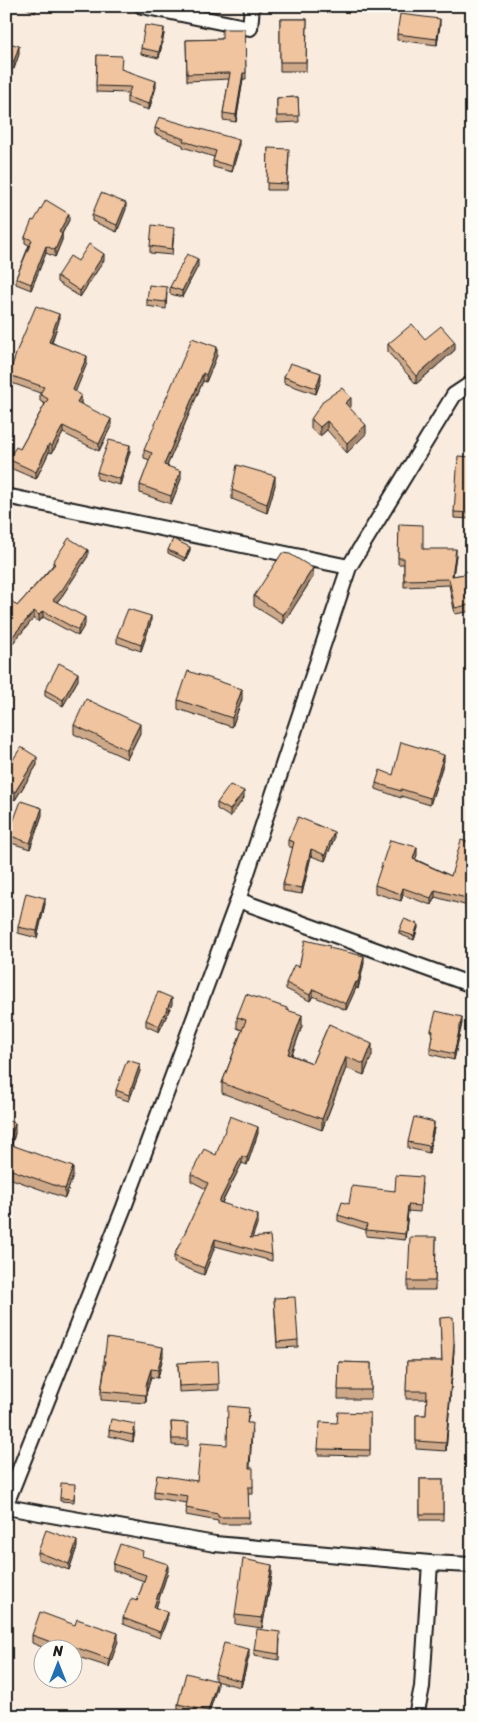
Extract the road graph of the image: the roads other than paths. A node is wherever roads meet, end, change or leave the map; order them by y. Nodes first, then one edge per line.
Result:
1 (142, 6) edge
2 (252, 6) edge
3 (472, 383) edge
4 (6, 496) edge
5 (349, 567) junction
6 (238, 900) junction
7 (472, 985) edge
8 (6, 1505) edge
9 (430, 1563) junction
10 (472, 1565) edge
11 (416, 1716) edge

1 - 2 street
3 - 5 street
4 - 5 street
5 - 6 street
6 - 7 street
6 - 8 street
8 - 9 street
9 - 10 street
9 - 11 street

